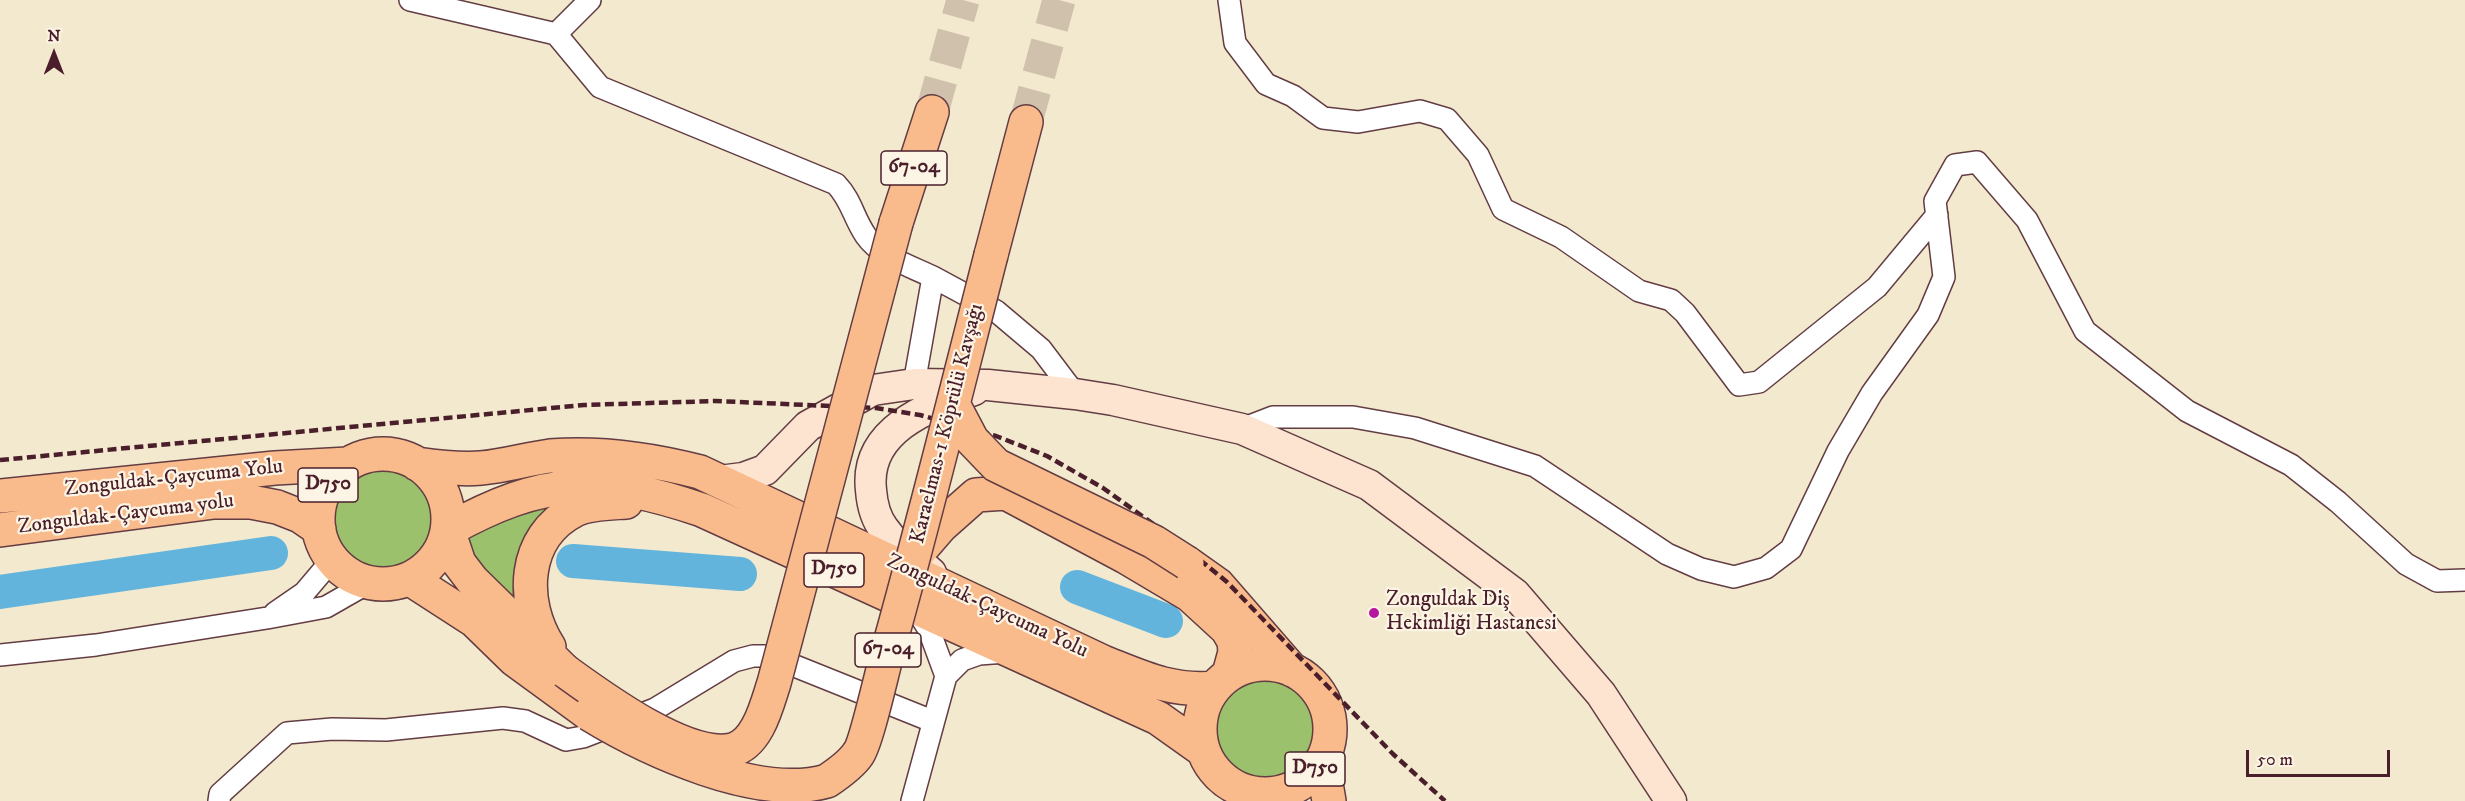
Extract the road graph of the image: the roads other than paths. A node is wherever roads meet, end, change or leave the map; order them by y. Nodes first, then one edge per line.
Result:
1 (410, 0) edge
2 (471, 0) edge
3 (590, 0) edge
4 (1229, 0) edge
5 (491, 17) junction
6 (556, 34) junction
7 (932, 112) tunnel mouth
8 (1026, 122) tunnel mouth
9 (1937, 215) junction
10 (933, 277) junction
11 (914, 384) junction
12 (988, 385) junction
13 (1075, 394) junction
14 (954, 404) junction
15 (1242, 429) junction
16 (348, 464) junction
17 (417, 464) junction
18 (719, 481) junction
19 (0, 496) edge
20 (668, 498) junction
21 (319, 529) junction
22 (0, 530) edge
23 (448, 530) junction
24 (915, 556) junction
25 (332, 560) junction
26 (410, 579) junction
27 (2465, 580) edge
28 (368, 583) junction
29 (954, 592) junction
30 (914, 606) junction
31 (267, 618) junction
32 (1011, 651) junction
33 (0, 655) edge
34 (1292, 670) junction
35 (565, 671) junction
36 (946, 676) junction
37 (1222, 681) junction
38 (932, 721) junction
39 (1203, 750) junction
40 (1322, 760) junction
41 (1274, 797) edge
42 (219, 801) edge
43 (912, 801) edge
44 (1329, 801) edge
45 (1671, 801) edge

1 - 5 street
2 - 5 street
3 - 6 street
4 - 9 street
5 - 6 street
6 - 10 street
7 - 35 highway, 67-04, bridge
8 - 14 highway, Karaelmas-1 Köprülü Kavşağı / 67-04, bridge
9 - 15 street
9 - 27 street
10 - 11 street
10 - 13 street
11 - 12 main road
11 - 18 main road
12 - 13 main road
12 - 29 main road
13 - 15 main road
14 - 24 highway, Karaelmas-1 Köprülü Kavşağı / 67-04, bridge
14 - 34 highway, bridge
15 - 45 main road
16 - 17 highway, D750
16 - 19 highway, Zonguldak-Çaycuma Yolu / D750
16 - 21 highway, D750
17 - 18 highway, Zonguldak-Çaycuma Yolu / D750
17 - 23 highway, D750
18 - 29 highway, Zonguldak-Çaycuma Yolu / D750
20 - 23 highway, Zonguldak-Çaycuma Yolu / D750
20 - 30 highway, Zonguldak-Çaycuma Yolu / D750
20 - 35 highway, 67-04
21 - 22 highway, Zonguldak-Çaycuma yolu / D750
21 - 25 highway, D750
23 - 26 highway
23 - 35 highway, 67-04
24 - 26 highway, Karaelmas-1 Köprülü Kavşağı / 67-04, bridge
24 - 37 highway
25 - 28 highway
25 - 31 street
26 - 28 highway
28 - 31 street
29 - 37 highway, Zonguldak-Çaycuma Yolu / D750
30 - 32 highway, Zonguldak-Çaycuma Yolu / D750
30 - 36 street
31 - 33 street
32 - 36 street
32 - 39 highway, Zonguldak-Çaycuma Yolu / D750
34 - 37 highway, D750
34 - 40 highway, D750
36 - 38 street
37 - 39 highway, D750
38 - 42 street
38 - 43 street
39 - 41 highway, D750
40 - 41 highway, D750
40 - 44 highway, D750

